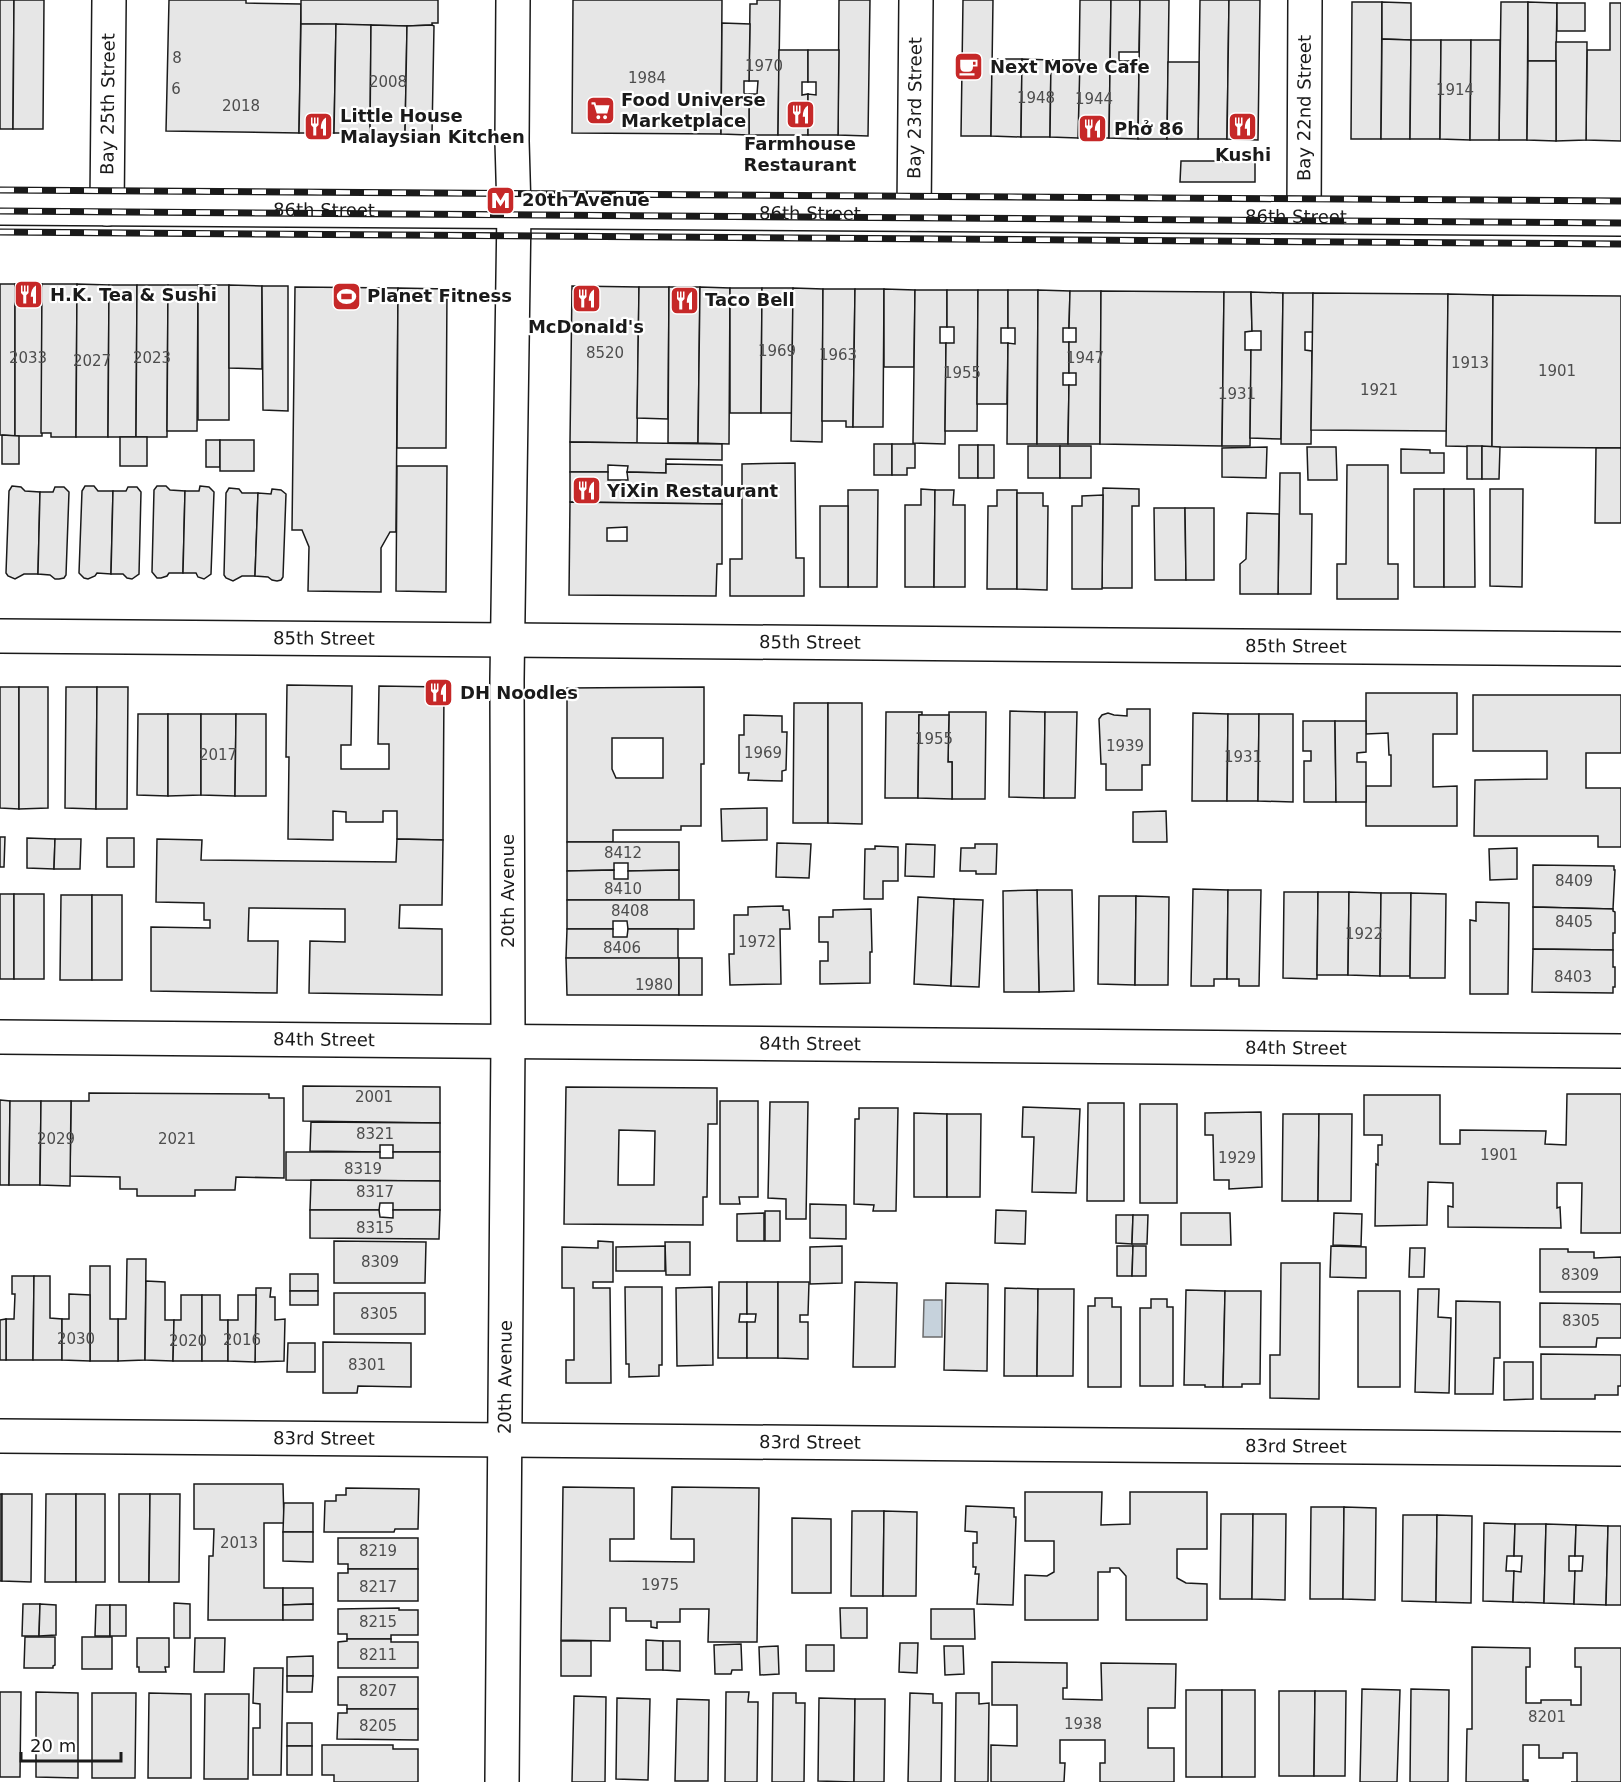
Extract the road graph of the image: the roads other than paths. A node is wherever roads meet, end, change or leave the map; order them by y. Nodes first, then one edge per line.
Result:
1 (109, 0) edge
2 (513, 0) edge
3 (916, 0) edge
4 (1305, 0) edge
5 (0, 208) edge
6 (107, 209) junction
7 (514, 211) junction
8 (914, 213) junction
9 (1304, 216) junction
10 (1621, 219) edge
11 (0, 636) edge
12 (508, 640) junction
13 (1621, 649) edge
14 (0, 1038) edge
15 (508, 1042) junction
16 (1621, 1051) edge
17 (0, 1436) edge
18 (505, 1441) junction
19 (1621, 1449) edge
20 (502, 1782) edge

1 - 6 street, Bay 25th Street
2 - 7 street, 20th Avenue
3 - 8 street, Bay 23rd Street
4 - 9 street, Bay 22nd Street
5 - 6 street, 86th Street
6 - 7 street, 86th Street
7 - 8 street, 86th Street
7 - 12 street, 20th Avenue
8 - 9 street, 86th Street
9 - 10 street, 86th Street
11 - 12 street, 85th Street
12 - 13 street, 85th Street
12 - 15 street, 20th Avenue
14 - 15 street, 84th Street
15 - 16 street, 84th Street
15 - 18 street, 20th Avenue
17 - 18 street, 83rd Street
18 - 19 street, 83rd Street
18 - 20 street, 20th Avenue

